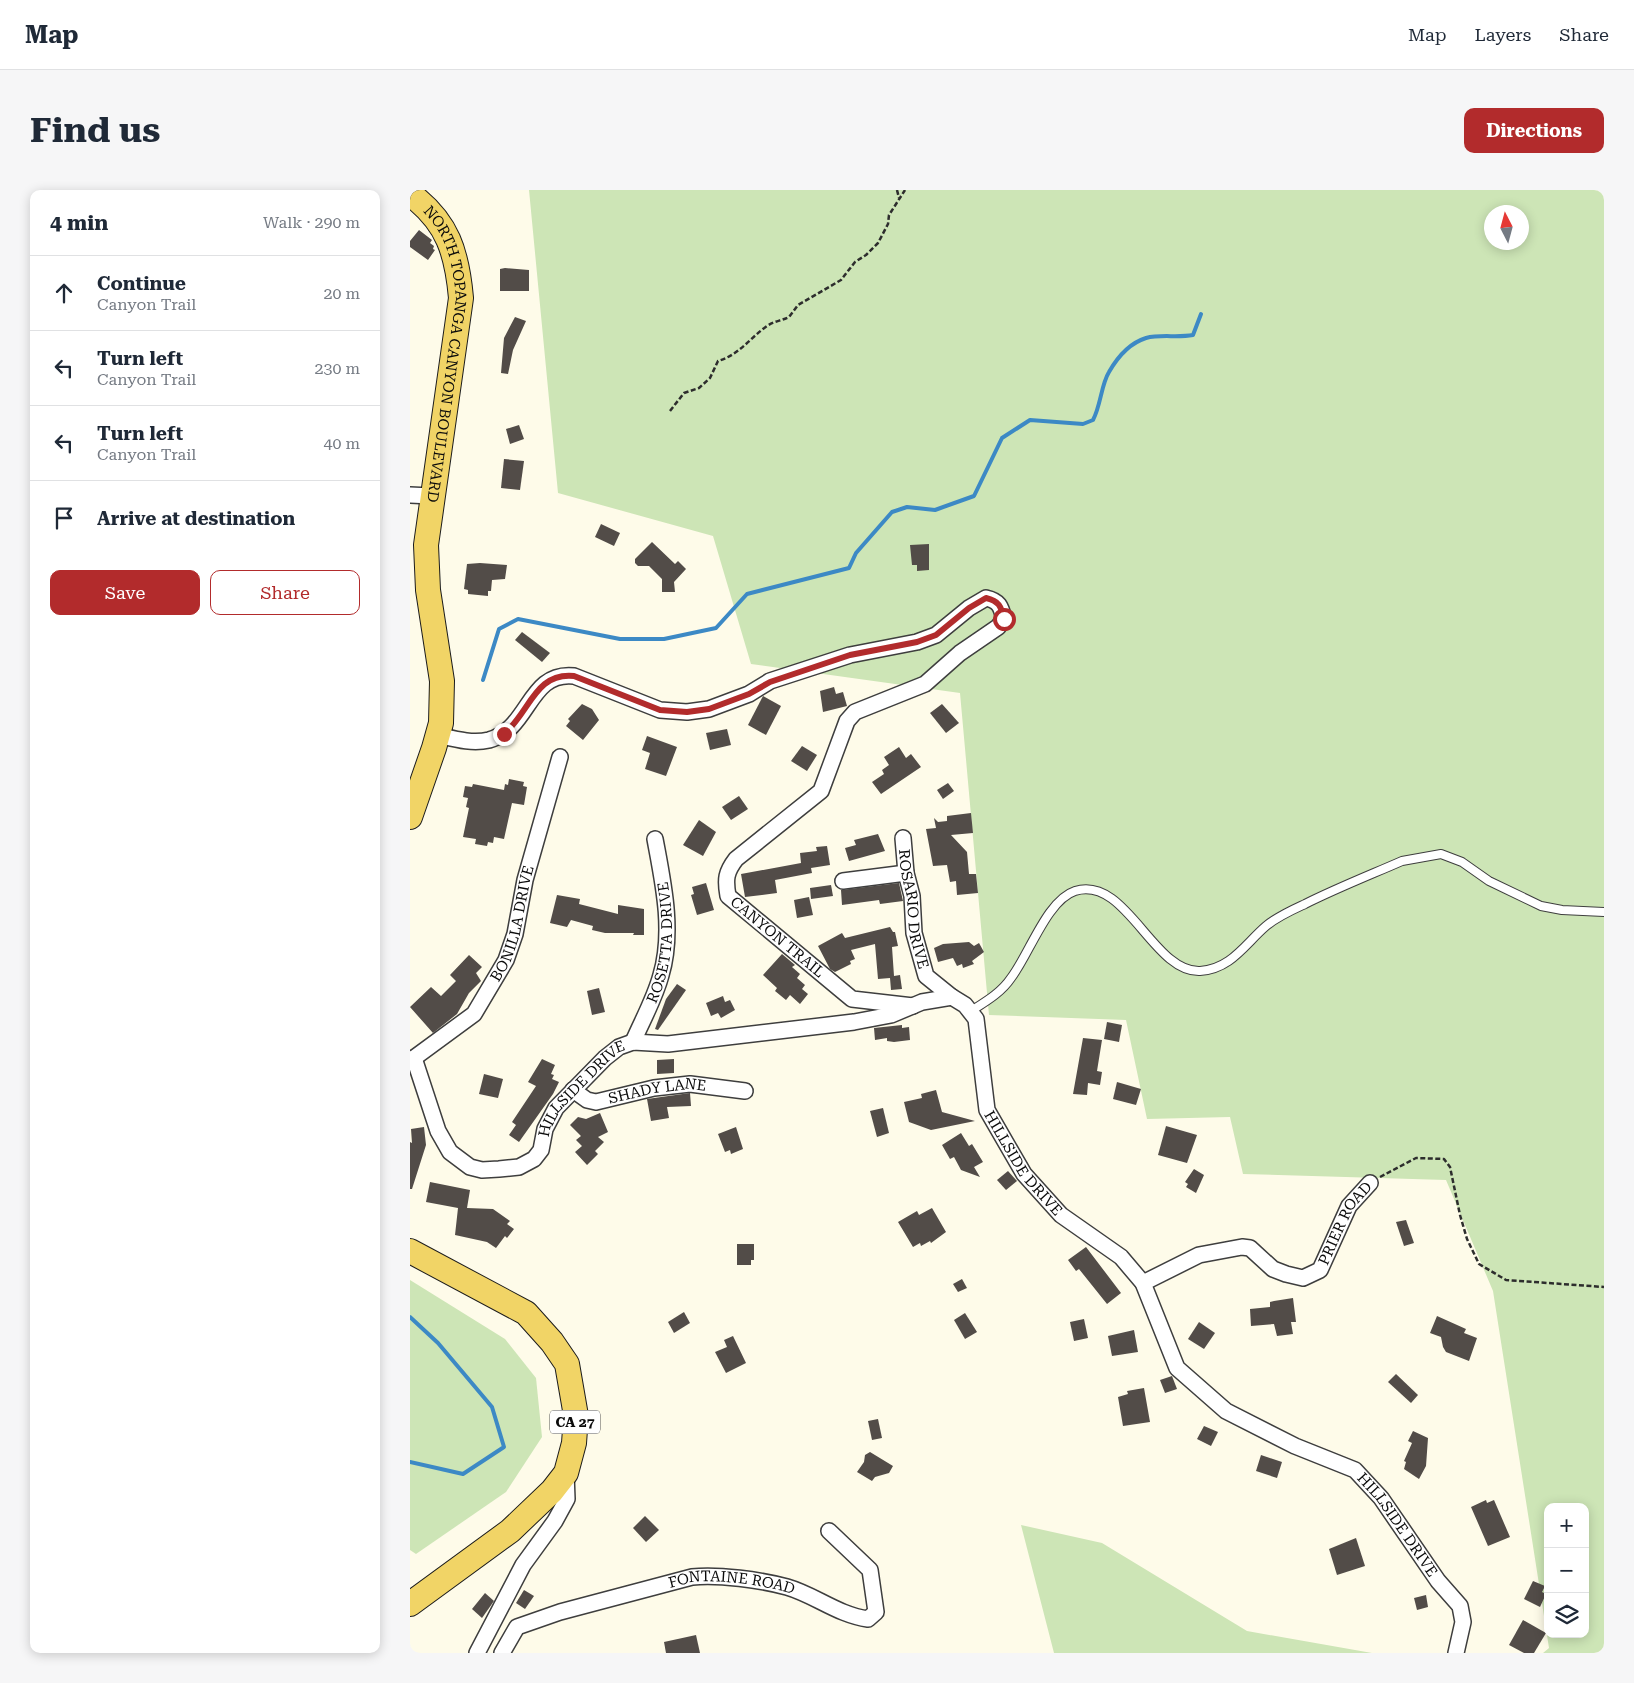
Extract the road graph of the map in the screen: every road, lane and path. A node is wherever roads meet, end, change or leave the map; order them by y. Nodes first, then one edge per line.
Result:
1 (897, 190) edge
2 (905, 190) edge
3 (410, 194) edge
4 (900, 198) junction
5 (670, 411) dead end
6 (421, 496) edge
7 (438, 735) junction
8 (560, 756) dead end
9 (410, 816) edge
10 (903, 838) dead end
11 (655, 839) dead end
12 (906, 873) junction
13 (844, 881) dead end
14 (1604, 912) edge
15 (952, 997) junction
16 (914, 1006) junction
17 (970, 1011) junction
18 (633, 1042) junction
19 (412, 1059) edge
20 (573, 1090) junction
21 (745, 1090) dead end
22 (1370, 1183) joint
23 (410, 1251) edge
24 (1143, 1283) junction
25 (1604, 1286) edge
26 (566, 1473) junction
27 (829, 1531) dead end
28 (410, 1604) edge
29 (477, 1653) edge
30 (502, 1653) edge
31 (1456, 1653) edge

1 - 4 path
2 - 4 path
3 - 6 main road, NORTH TOPANGA CANYON BOULEVARD
4 - 5 path
6 - 7 main road, NORTH TOPANGA CANYON BOULEVARD
7 - 9 main road, NORTH TOPANGA CANYON BOULEVARD
7 - 16 street, CANYON TRAIL
8 - 19 street, BONILLA DRIVE
10 - 12 street, ROSARIO DRIVE
11 - 18 street, ROSETTA DRIVE
12 - 13 street
12 - 15 street, ROSARIO DRIVE
14 - 17 lane
15 - 16 street, HILLSIDE DRIVE
15 - 17 street
16 - 18 street, HILLSIDE DRIVE
17 - 24 street, HILLSIDE DRIVE
18 - 20 street, HILLSIDE DRIVE
19 - 20 street, HILLSIDE DRIVE
20 - 21 street, SHADY LANE
22 - 24 street, PRIER ROAD
22 - 25 path, PRIER ROAD
23 - 26 main road, CA 27
24 - 31 street, HILLSIDE DRIVE
26 - 28 main road, CA 27
26 - 29 street
27 - 30 street, FONTAINE ROAD

